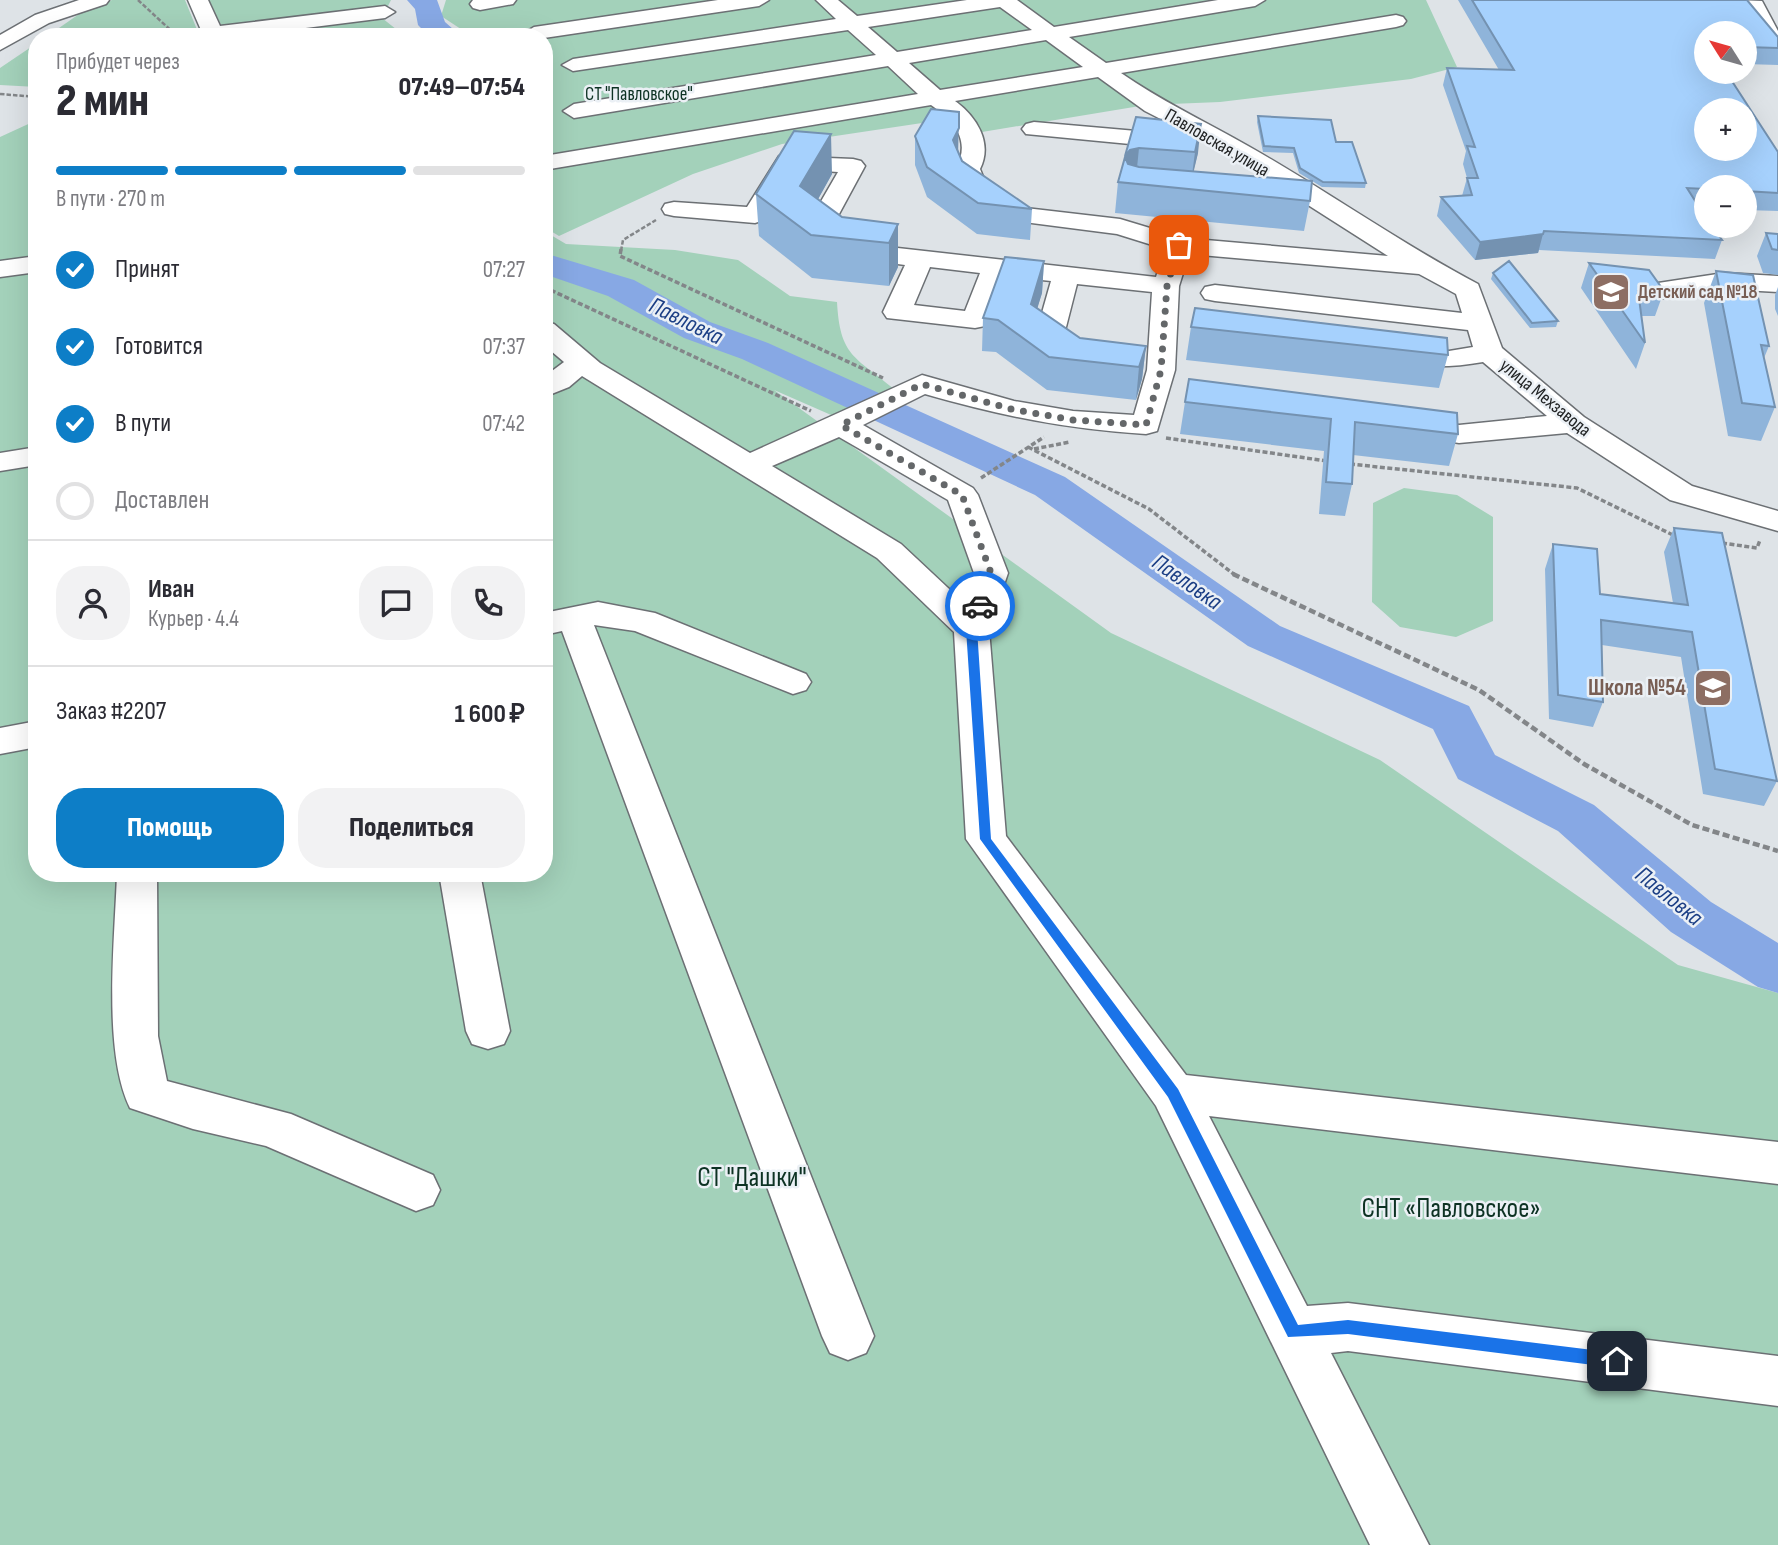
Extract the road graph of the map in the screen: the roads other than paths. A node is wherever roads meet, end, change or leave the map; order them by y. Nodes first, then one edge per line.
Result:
1 (99, 0) edge
2 (198, 0) edge
3 (482, 0) edge
4 (506, 0) edge
5 (759, 0) edge
6 (826, 0) edge
7 (1004, 0) edge
8 (1255, 0) edge
9 (1745, 0) edge
10 (1396, 21) dead end
11 (852, 24) junction
12 (211, 28) edge
13 (298, 28) edge
14 (358, 28) edge
15 (553, 30) edge
16 (1050, 34) junction
17 (1778, 43) edge
18 (0, 44) edge
19 (892, 59) junction
20 (573, 65) dead end
21 (1102, 70) junction
22 (936, 98) junction
23 (574, 111) dead end
24 (1034, 129) dead end
25 (1233, 147) junction
26 (553, 162) edge
27 (1266, 199) edge
28 (1318, 203) junction
29 (674, 208) road end
30 (1179, 245) junction
31 (921, 259) junction
32 (28, 265) edge
33 (1425, 267) junction
34 (995, 268) junction
35 (0, 269) edge
36 (1066, 276) junction
37 (1167, 286) junction
38 (1658, 291) edge
39 (1765, 291) edge
40 (1214, 293) dead end
41 (1479, 323) junction
42 (553, 338) edge
43 (1366, 351) edge
44 (1489, 352) junction
45 (582, 362) junction
46 (1135, 367) junction
47 (553, 384) edge
48 (1573, 423) junction
49 (1376, 424) edge
50 (841, 425) junction
51 (28, 457) edge
52 (0, 462) edge
53 (748, 465) junction
54 (1775, 516) edge
55 (559, 621) edge
56 (971, 629) junction
57 (793, 682) dead end
58 (28, 736) edge
59 (0, 741) edge
60 (137, 882) edge
61 (461, 882) edge
62 (488, 1031) dead end
63 (1173, 1093) junction
64 (1778, 1163) edge
65 (416, 1190) dead end
66 (1293, 1332) junction
67 (848, 1336) dead end
68 (1778, 1381) edge
69 (1401, 1545) edge

1 - 18 street
2 - 12 street
3 - 4 street
5 - 15 street
6 - 11 street, улица Мехзавода
7 - 11 street
7 - 16 street, Павловская улица
8 - 16 street
9 - 17 street
10 - 21 street
11 - 19 street, улица Мехзавода
11 - 20 street
13 - 14 street
16 - 19 street
16 - 21 street, Павловская улица
19 - 22 street, улица Мехзавода
19 - 23 street
21 - 22 street
21 - 25 street, Павловская улица
22 - 26 street
22 - 30 street, улица Мехзавода
24 - 25 street
25 - 28 street, Павловская улица
27 - 28 street
28 - 33 street, Павловская улица
29 - 31 street
30 - 33 street, улица Мехзавода
30 - 37 street
31 - 34 street
31 - 34 street
32 - 35 street
33 - 41 street, улица Мехзавода
34 - 36 street
36 - 37 street
36 - 46 street
37 - 46 street
38 - 39 street
40 - 41 street
41 - 44 street, улица Мехзавода
42 - 45 street
43 - 44 street
44 - 48 street, улица Мехзавода
45 - 47 street
45 - 53 street
46 - 50 street
48 - 49 street
48 - 54 street, улица Мехзавода
50 - 53 street
50 - 56 street
51 - 52 street
53 - 56 street
55 - 57 street
55 - 67 street
56 - 63 street
58 - 59 street
60 - 65 street
61 - 62 street
63 - 64 street
63 - 66 street
66 - 68 street
66 - 69 street

